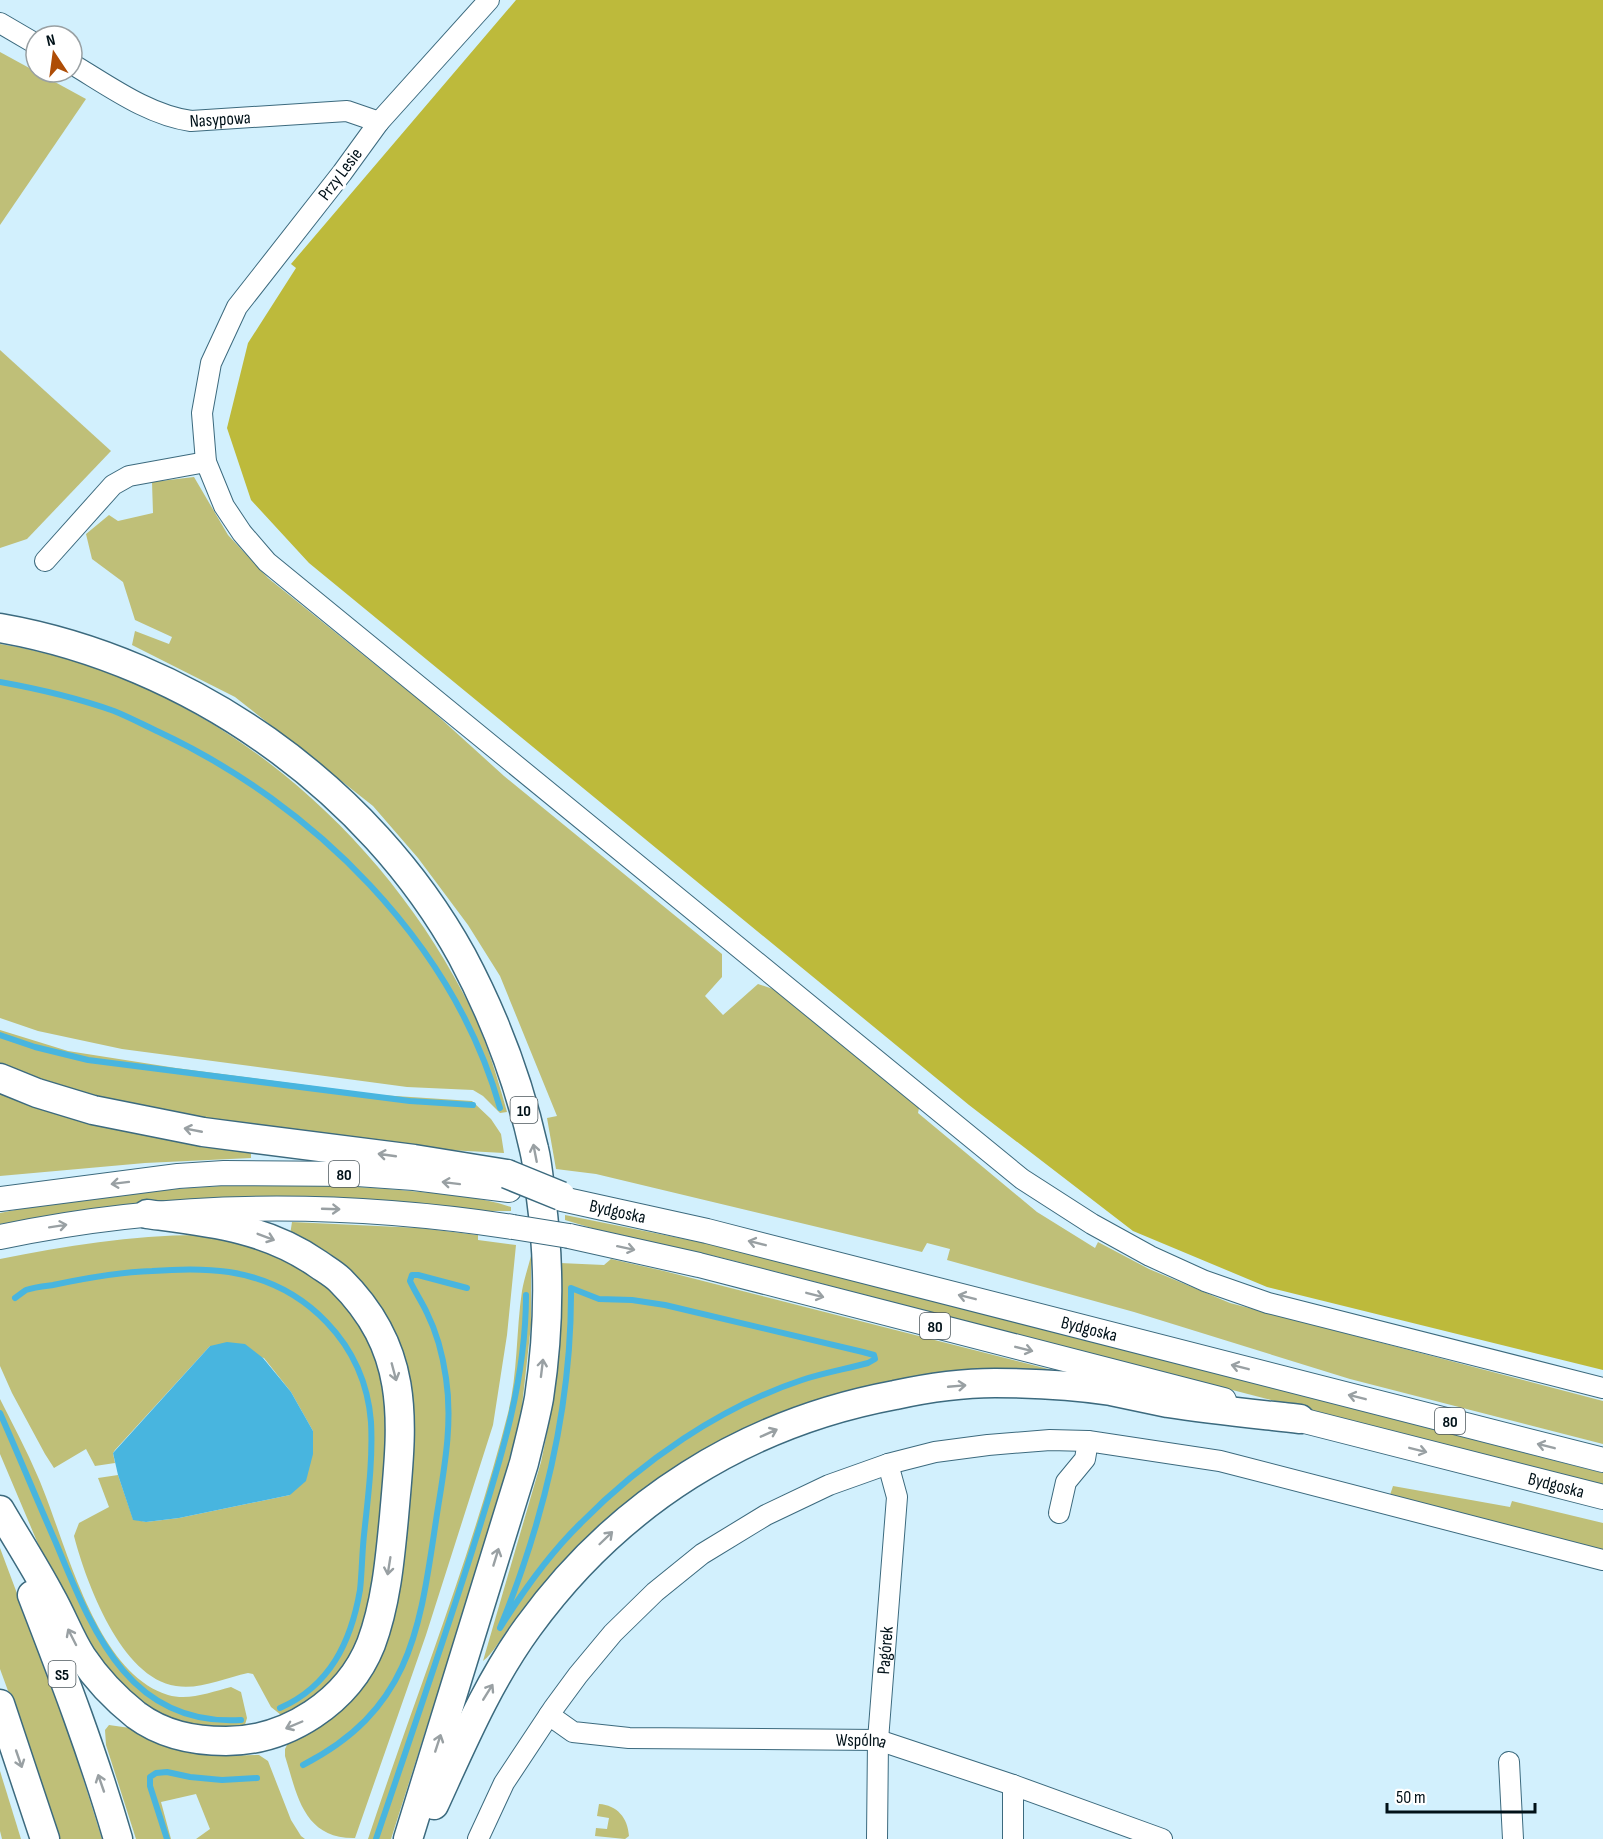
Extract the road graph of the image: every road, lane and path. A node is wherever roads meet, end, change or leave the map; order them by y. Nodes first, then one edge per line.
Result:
1 (489, 0) edge
2 (0, 23) edge
3 (24, 37) edge
4 (84, 71) edge
5 (379, 122) junction
6 (206, 462) junction
7 (45, 561) dead end
8 (0, 628) edge
9 (0, 1078) edge
10 (508, 1182) junction
11 (0, 1199) edge
12 (566, 1199) joint
13 (147, 1214) junction
14 (0, 1237) edge
15 (1603, 1388) edge
16 (1300, 1419) junction
17 (1088, 1441) junction
18 (1603, 1460) edge
19 (888, 1464) junction
20 (1603, 1497) edge
21 (0, 1510) edge
22 (1059, 1513) dead end
23 (1603, 1560) edge
24 (0, 1704) edge
25 (549, 1715) junction
26 (878, 1740) junction
27 (1509, 1762) dead end
28 (1013, 1785) junction
29 (45, 1839) edge
30 (118, 1839) edge
31 (408, 1839) edge
32 (417, 1839) edge
33 (478, 1839) edge
34 (877, 1839) edge
35 (1013, 1839) edge
36 (1162, 1839) edge
37 (1513, 1839) edge

1 - 5 street, Przy Lesie
2 - 3 street
4 - 5 street, Nasypowa
5 - 6 street, Przy Lesie
6 - 7 street
6 - 15 street, Przy Lesie
31 -> 8 highway, 10
10 -> 9 highway
10 -> 11 main road, 80
10 - 12 highway, bridge
18 -> 12 main road, Bydgoska / 80
14 -> 13 main road, 80
13 -> 16 main road, 80, bridge
13 -> 21 highway
16 -> 20 main road, Bydgoska / 80
32 -> 16 highway
17 - 19 street
17 - 22 street
17 - 23 street
19 - 25 street
19 - 26 street, Pagórek
30 -> 21 highway, S5
24 -> 29 highway
25 - 26 street, Wspólna
25 - 33 street
26 - 28 street, Wspólna
26 - 34 street, Pagórek
27 - 37 street
28 - 35 street
28 - 36 street, Wspólna

